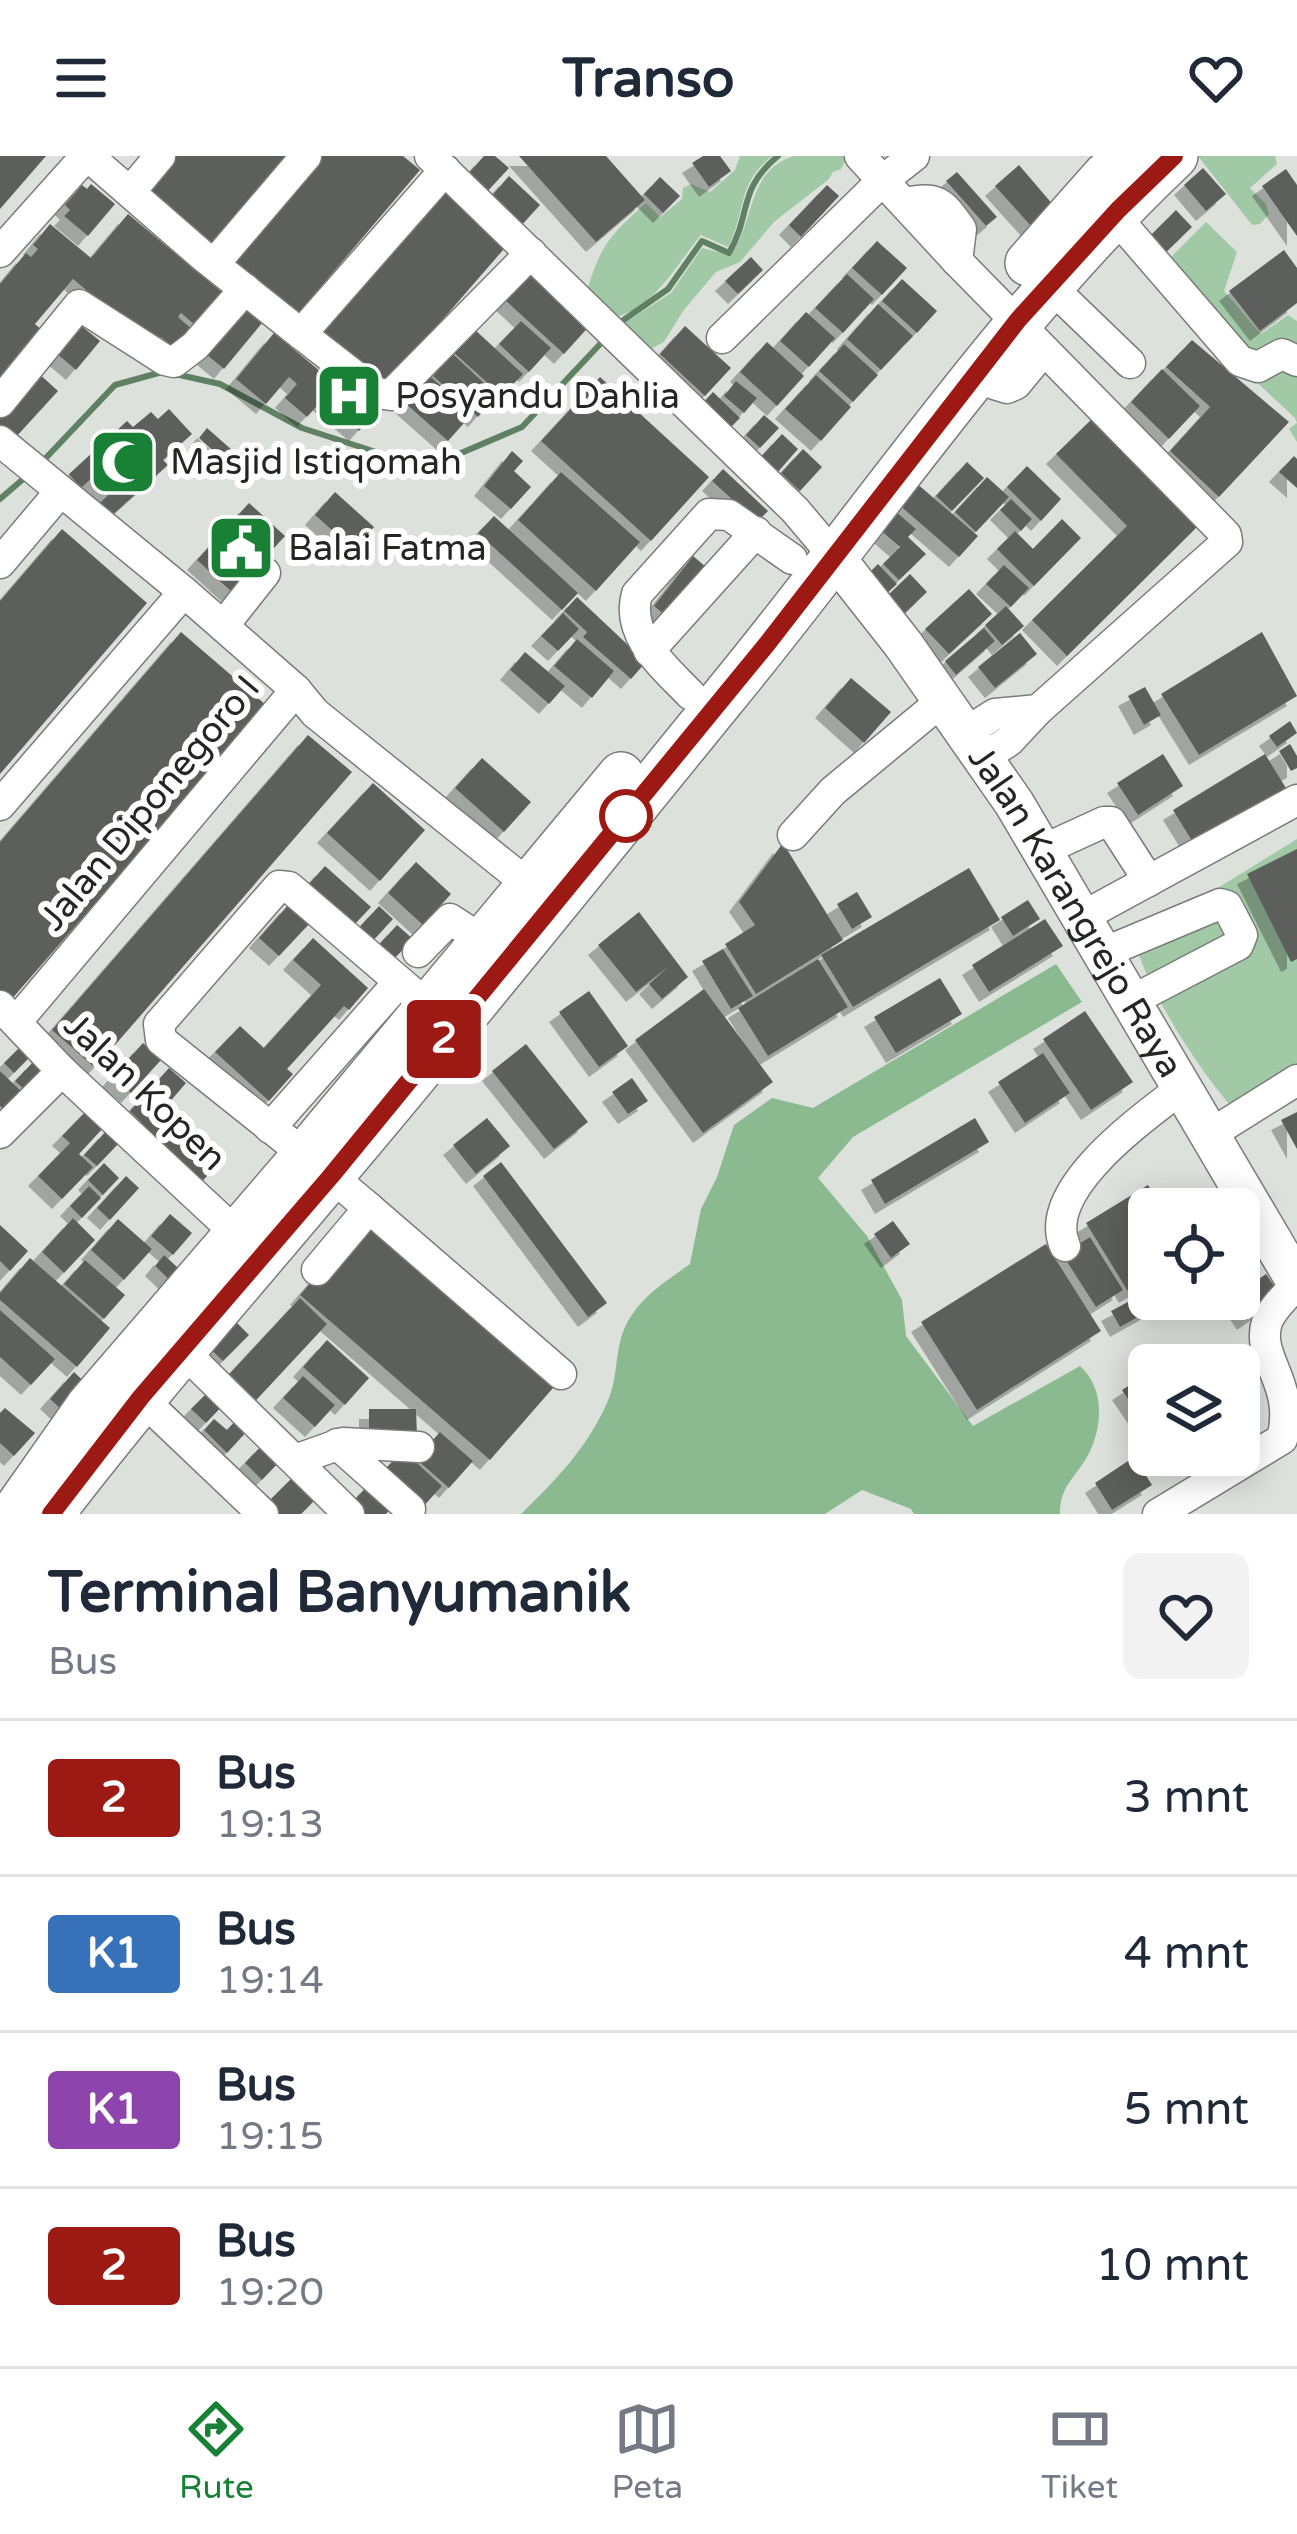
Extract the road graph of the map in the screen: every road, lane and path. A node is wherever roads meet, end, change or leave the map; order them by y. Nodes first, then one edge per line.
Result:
1 (87, 156) edge
2 (160, 156) edge
3 (306, 156) edge
4 (860, 156) edge
5 (914, 156) edge
6 (1174, 156) edge
7 (437, 163) edge
8 (1108, 175) edge
9 (882, 181) junction
10 (130, 193) junction
11 (0, 252) edge
12 (531, 253) junction
13 (214, 264) junction
14 (1048, 285) junction
15 (244, 289) junction
16 (1020, 323) junction
17 (301, 334) junction
18 (722, 338) dead end
19 (1297, 361) edge
20 (1130, 363) dead end
21 (0, 402) edge
22 (27, 472) edge
23 (756, 532) junction
24 (820, 547) junction
25 (0, 562) edge
26 (265, 573) dead end
27 (179, 598) junction
28 (223, 626) junction
29 (650, 651) junction
30 (690, 694) junction
31 (942, 700) junction
32 (300, 701) junction
33 (974, 746) junction
34 (1297, 800) edge
35 (0, 805) edge
36 (793, 835) dead end
37 (1043, 850) junction
38 (1150, 880) junction
39 (541, 895) junction
40 (1082, 917) junction
41 (482, 940) junction
42 (418, 952) dead end
43 (1103, 953) junction
44 (413, 994) junction
45 (1131, 1001) junction
46 (8, 1014) edge
47 (62, 1071) junction
48 (1297, 1080) edge
49 (1182, 1088) junction
50 (0, 1133) edge
51 (1210, 1135) junction
52 (302, 1153) junction
53 (370, 1208) junction
54 (237, 1234) junction
55 (1066, 1246) dead end
56 (317, 1270) dead end
57 (1297, 1284) edge
58 (182, 1350) junction
59 (561, 1374) dead end
60 (141, 1397) junction
61 (338, 1444) junction
62 (419, 1447) dead end
63 (295, 1460) junction
64 (410, 1510) dead end
65 (13, 1514) edge
66 (50, 1514) edge
67 (263, 1514) edge
68 (349, 1514) edge
69 (1158, 1514) edge

1 - 10 street
1 - 11 street
2 - 10 street
3 - 13 street
4 - 9 street
5 - 9 street
6 - 8 highway
7 - 12 street
7 - 17 street
8 - 14 highway
8 - 16 highway
8 - 19 street
9 - 16 street
9 - 18 street
10 - 13 street
12 - 17 street
12 - 24 street
13 - 15 street
14 - 16 highway
14 - 20 street
15 - 17 street
15 - 21 street
16 - 24 highway
16 - 24 highway
16 - 33 street
22 - 25 street
22 - 27 street
23 - 24 street
23 - 29 street
23 - 29 street
24 - 30 highway
24 - 31 main road, Jalan Karangrejo Raya
24 - 39 highway
26 - 28 street
27 - 28 street
27 - 32 street
27 - 35 street
28 - 32 street
29 - 30 street
30 - 39 highway
31 - 33 main road, Jalan Karangrejo Raya
31 - 36 street
32 - 39 street
32 - 46 street, Jalan Diponegoro I
33 - 37 main road, Jalan Karangrejo Raya
34 - 38 street
37 - 38 street
37 - 40 main road, Jalan Karangrejo Raya
38 - 40 street
39 - 41 highway
39 - 52 highway
40 - 43 main road, Jalan Karangrejo Raya
41 - 42 street
41 - 44 highway
43 - 45 main road, Jalan Karangrejo Raya
43 - 45 street
44 - 52 highway
44 - 52 street
45 - 49 main road, Jalan Karangrejo Raya
46 - 47 street, Jalan Kopen
47 - 50 street
47 - 54 street, Jalan Kopen
48 - 51 street
49 - 51 main road, Jalan Karangrejo Raya
49 - 55 street
51 - 57 main road, Jalan Karangrejo Raya
52 - 53 street
52 - 54 highway
52 - 58 highway
53 - 56 street
53 - 59 street
54 - 65 highway
57 - 69 street
58 - 60 highway
58 - 63 street
60 - 66 highway
60 - 67 street
61 - 62 street
61 - 63 street
61 - 64 street
63 - 68 street

